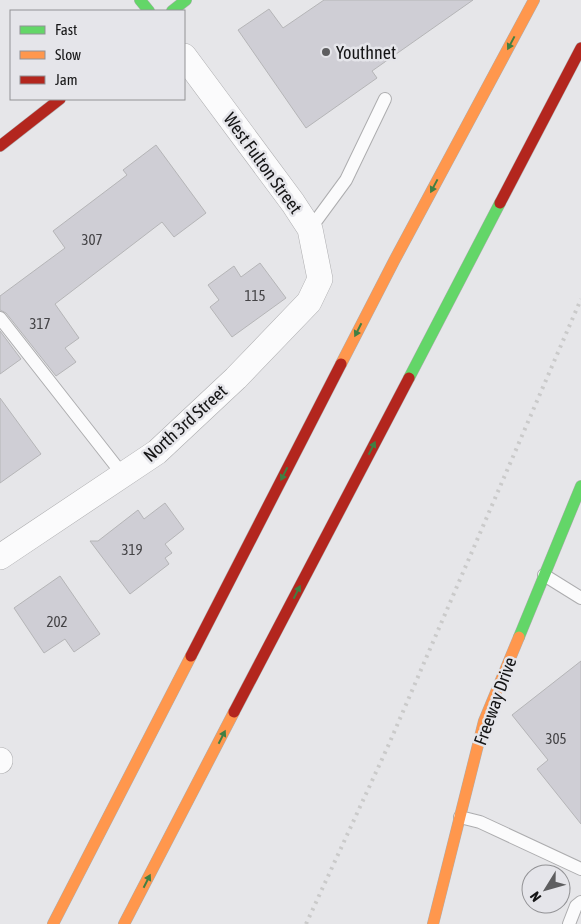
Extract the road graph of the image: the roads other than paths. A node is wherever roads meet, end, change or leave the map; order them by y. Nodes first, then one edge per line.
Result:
1 (140, 0) edge
2 (186, 0) edge
3 (534, 0) edge
4 (148, 10) edge
5 (173, 10) edge
6 (581, 48) edge
7 (185, 57) edge
8 (385, 99) dead end
9 (59, 100) edge
10 (0, 146) edge
11 (310, 229) junction
12 (320, 279) joint
13 (0, 318) edge
14 (122, 475) junction
15 (581, 486) edge
16 (578, 505) edge
17 (0, 557) edge
18 (544, 575) junction
19 (581, 598) edge
20 (460, 817) junction
21 (581, 869) edge
22 (581, 902) edge
23 (53, 924) edge
24 (124, 924) edge
25 (433, 924) edge
26 (569, 924) edge

1 - 4 main road
2 - 5 main road
3 -> 23 main road
24 -> 6 main road
7 - 11 street, West Fulton Street
8 - 11 lane
9 - 10 main road
11 - 12 street, West Fulton Street
12 - 14 street, North 3rd Street
13 - 14 lane
14 - 17 street, North 3rd Street
15 - 16 main road, Freeway Drive
16 - 18 main road, Freeway Drive
18 - 19 lane
18 - 20 main road, Freeway Drive
20 - 21 lane
20 - 25 main road, Freeway Drive
22 - 26 lane

